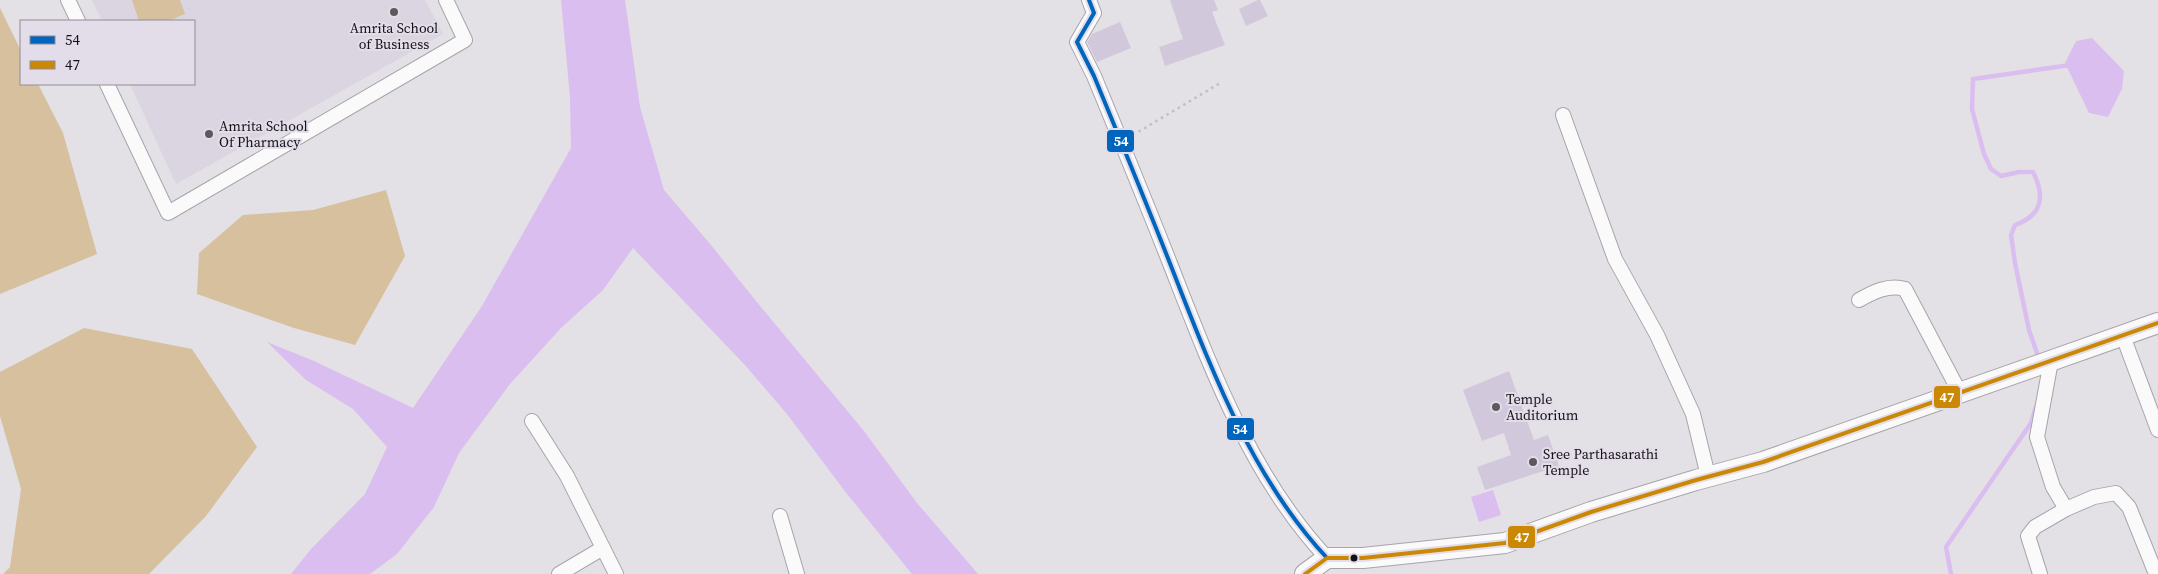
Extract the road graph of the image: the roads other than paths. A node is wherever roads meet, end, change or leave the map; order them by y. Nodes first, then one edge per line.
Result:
1 (68, 0) edge
2 (446, 0) edge
3 (1089, 0) edge
4 (78, 20) edge
5 (107, 85) edge
6 (1563, 114) dead end
7 (1859, 300) dead end
8 (2158, 323) edge
9 (2123, 336) junction
10 (2051, 361) junction
11 (1960, 393) junction
12 (532, 421) dead end
13 (2158, 430) edge
14 (1708, 476) junction
15 (2066, 509) junction
16 (780, 516) dead end
17 (603, 548) junction
18 (1327, 558) junction
19 (559, 574) edge
20 (616, 574) edge
21 (797, 574) edge
22 (1305, 574) edge
23 (2040, 574) edge
24 (2156, 574) edge

1 - 4 street
2 - 5 street
3 - 18 street
6 - 14 street
7 - 11 street
8 - 9 main road
9 - 10 main road
9 - 13 street
10 - 11 main road
10 - 15 street
11 - 14 main road
12 - 17 street
14 - 18 main road
15 - 23 street
15 - 24 street
16 - 21 street
17 - 19 street
17 - 20 street
18 - 22 main road

